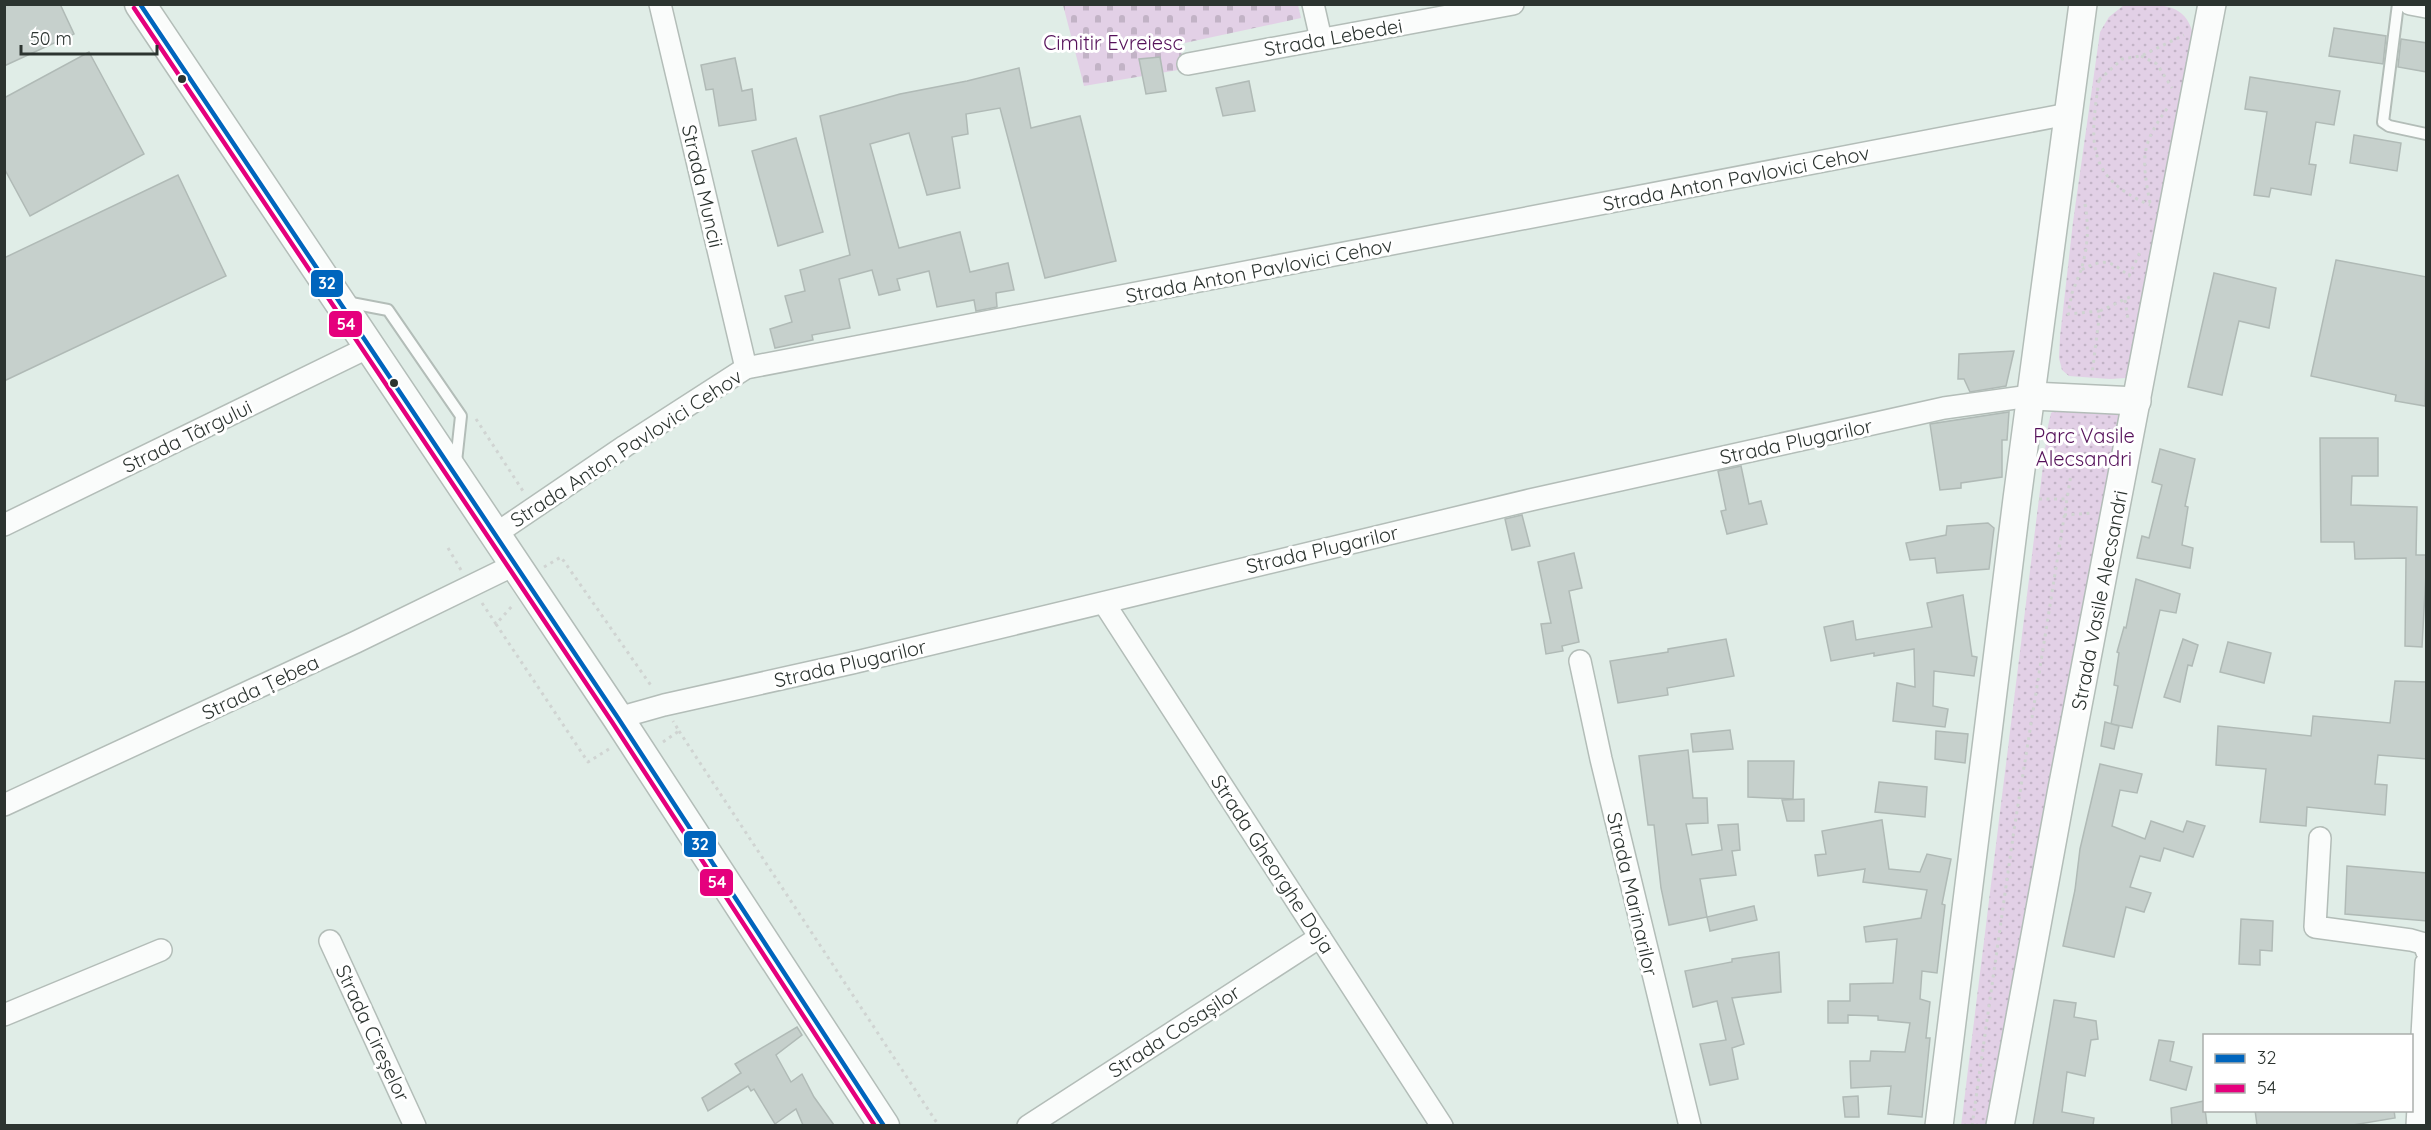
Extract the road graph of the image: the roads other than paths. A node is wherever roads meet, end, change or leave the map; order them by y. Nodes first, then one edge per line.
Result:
1 (140, 4) edge
2 (660, 4) edge
3 (1312, 4) edge
4 (1513, 4) edge
5 (2083, 4) edge
6 (2212, 4) edge
7 (2398, 4) edge
8 (2410, 4) edge
9 (2427, 7) edge
10 (1321, 39) junction
11 (1188, 64) dead end
12 (2068, 114) junction
13 (2427, 134) edge
14 (338, 301) junction
15 (369, 347) junction
16 (746, 368) junction
17 (2030, 396) junction
18 (2137, 401) junction
19 (454, 475) junction
20 (4, 525) edge
21 (494, 535) junction
22 (528, 566) junction
23 (1104, 603) junction
24 (1580, 661) dead end
25 (618, 718) junction
26 (4, 805) edge
27 (2320, 838) dead end
28 (1320, 937) junction
29 (330, 941) dead end
30 (161, 950) dead end
31 (2427, 950) edge
32 (2427, 963) edge
33 (4, 1015) edge
34 (416, 1125) edge
35 (884, 1125) edge
36 (1028, 1125) edge
37 (1442, 1125) edge
38 (1690, 1125) edge
39 (1939, 1125) edge
40 (2000, 1125) edge
41 (2416, 1125) edge

1 - 14 main road
2 - 16 street, Strada Muncii
3 - 10 street
4 - 10 street, Strada Lebedei
5 - 12 street
6 - 18 street, Strada Vasile Alecsandri
7 - 13 lane
8 - 9 street
10 - 11 street, Strada Lebedei
12 - 16 street, Strada Anton Pavlovici Cehov
12 - 17 street
14 - 15 main road
14 - 19 lane
15 - 19 main road
15 - 20 street, Strada Târgului
16 - 21 street, Strada Anton Pavlovici Cehov
17 - 18 street
17 - 23 street, Strada Plugarilor
17 - 39 street
18 - 40 street, Strada Vasile Alecsandri
19 - 21 main road
21 - 22 main road
22 - 25 main road
22 - 26 street, Strada Țebea
23 - 25 street, Strada Plugarilor
23 - 28 street, Strada Gheorghe Doja
24 - 38 street, Strada Marinarilor
25 - 35 main road
27 - 31 street
28 - 36 street, Strada Cosașilor
28 - 37 street, Strada Gheorghe Doja
29 - 34 street, Strada Cireșelor
30 - 33 street
32 - 41 street

